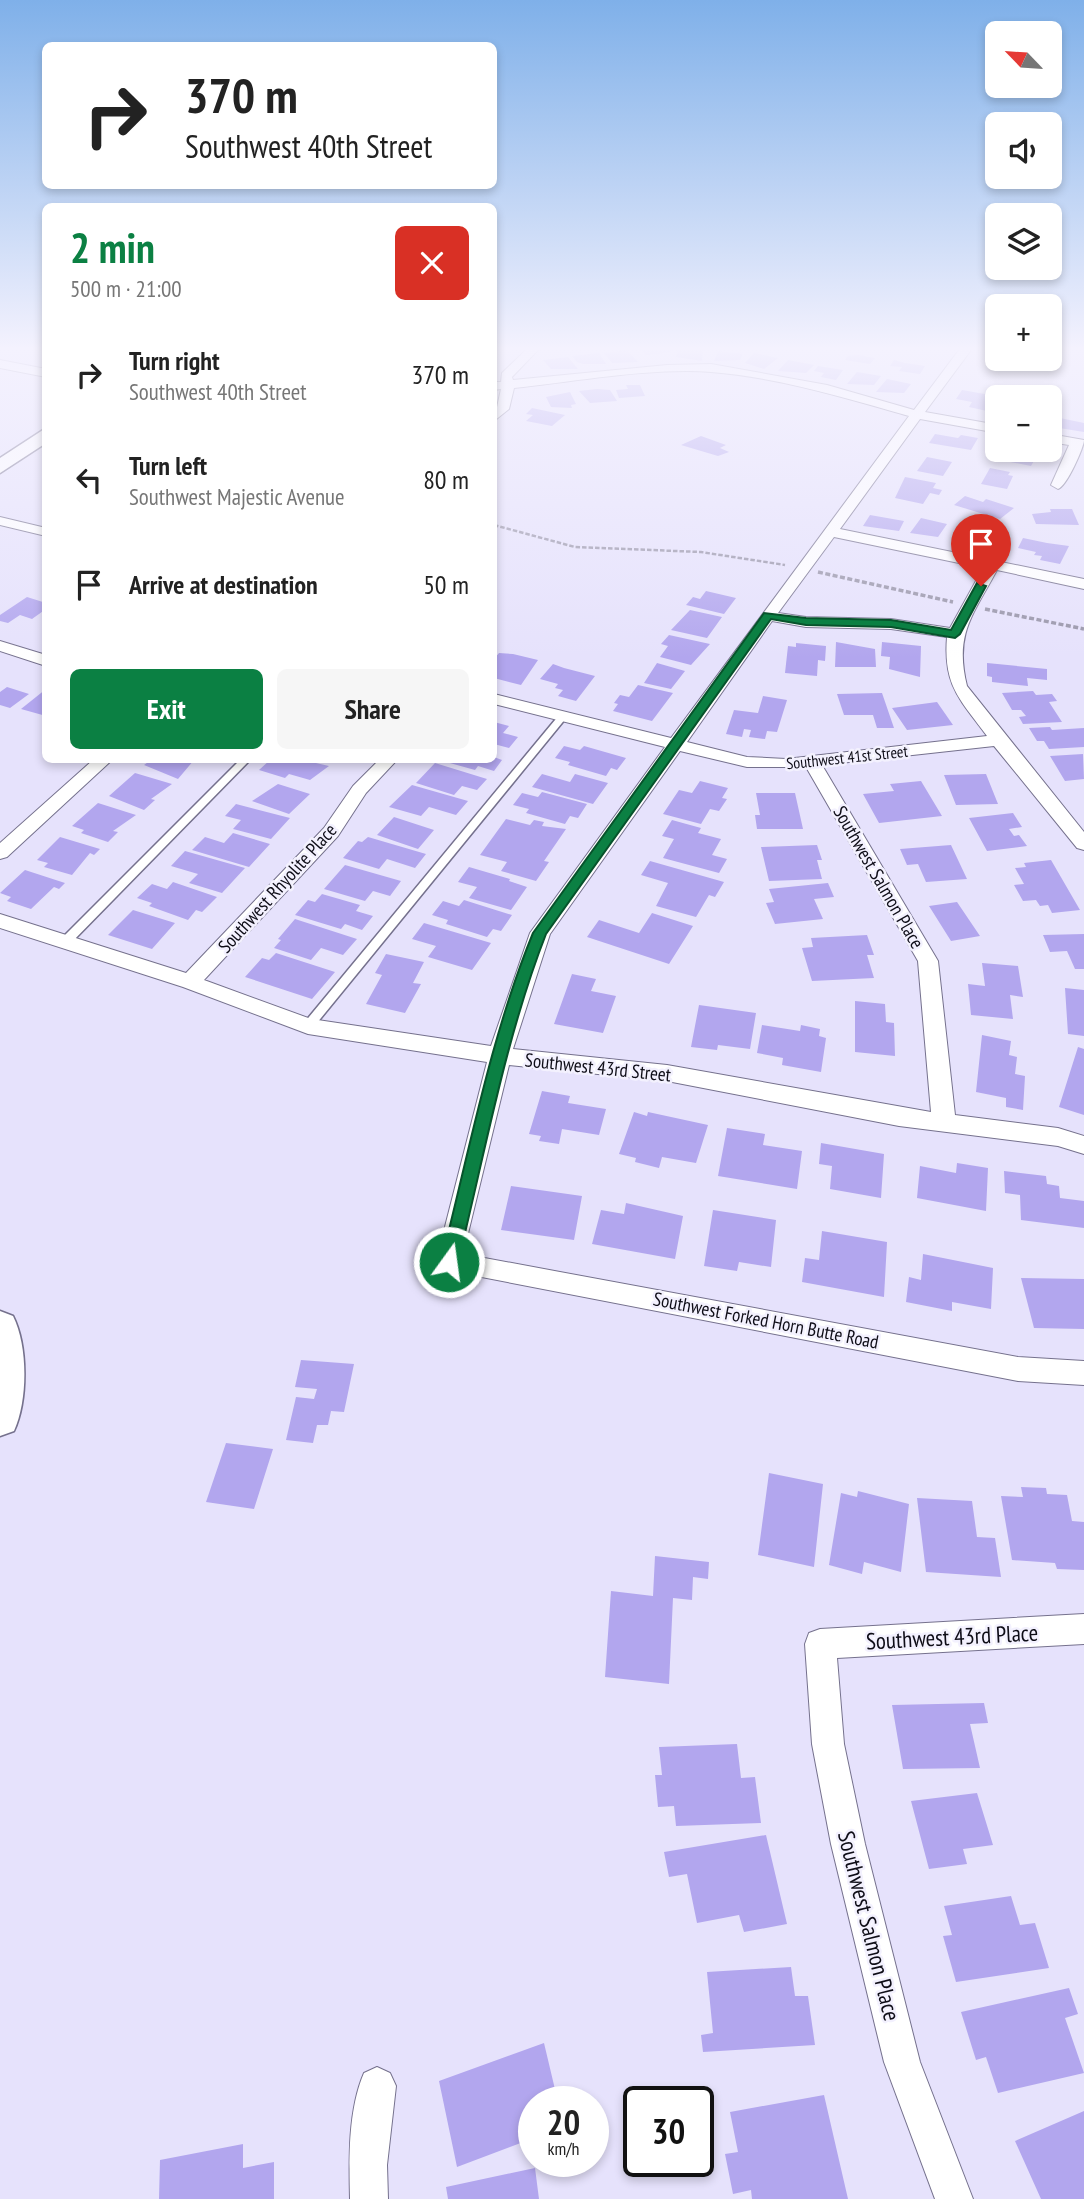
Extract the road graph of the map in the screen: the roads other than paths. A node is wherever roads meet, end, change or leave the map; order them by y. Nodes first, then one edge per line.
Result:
1 (20, 453) edge
2 (890, 453) edge
3 (1076, 453) edge
4 (0, 467) edge
5 (1058, 485) dead end
6 (0, 521) edge
7 (42, 531) edge
8 (832, 532) junction
9 (992, 565) junction
10 (1084, 584) edge
11 (768, 616) junction
12 (955, 634) junction
13 (0, 646) edge
14 (42, 660) edge
15 (497, 700) edge
16 (563, 716) junction
17 (999, 740) junction
18 (675, 746) junction
19 (811, 761) junction
20 (100, 763) edge
21 (242, 763) edge
22 (385, 763) edge
23 (1084, 844) edge
24 (0, 853) edge
25 (0, 922) edge
26 (65, 942) junction
27 (190, 982) junction
28 (308, 1026) junction
29 (502, 1056) junction
30 (944, 1123) junction
31 (1084, 1144) edge
32 (0, 1327) edge
33 (1084, 1373) edge
34 (0, 1418) edge
35 (1084, 1629) edge
36 (820, 1644) joint
37 (377, 2086) dead end
38 (369, 2199) edge
39 (954, 2199) edge

1 - 4 street
2 - 8 street
3 - 5 street
6 - 7 street
8 - 9 street
8 - 11 street
9 - 10 street
9 - 12 street
11 - 12 street
11 - 18 street
12 - 17 street
13 - 14 street
15 - 16 street, Southwest 41st Street
16 - 18 street, Southwest 41st Street
16 - 28 lane
17 - 19 street, Southwest 41st Street
17 - 23 street
18 - 19 street, Southwest 41st Street
18 - 29 street
19 - 30 street, Southwest Salmon Place
20 - 24 street
21 - 26 lane
22 - 27 street, Southwest Rhyolite Place
25 - 26 street, Southwest 43rd Street
26 - 27 street, Southwest 43rd Street
27 - 28 street, Southwest 43rd Street
28 - 29 street, Southwest 43rd Street
29 - 30 street, Southwest 43rd Street
29 - 33 street, Southwest Forked Horn Butte Road
30 - 31 street, Southwest 43rd Street
32 - 34 street
35 - 36 street, Southwest 43rd Place
36 - 39 street, Southwest Salmon Place
37 - 38 street

